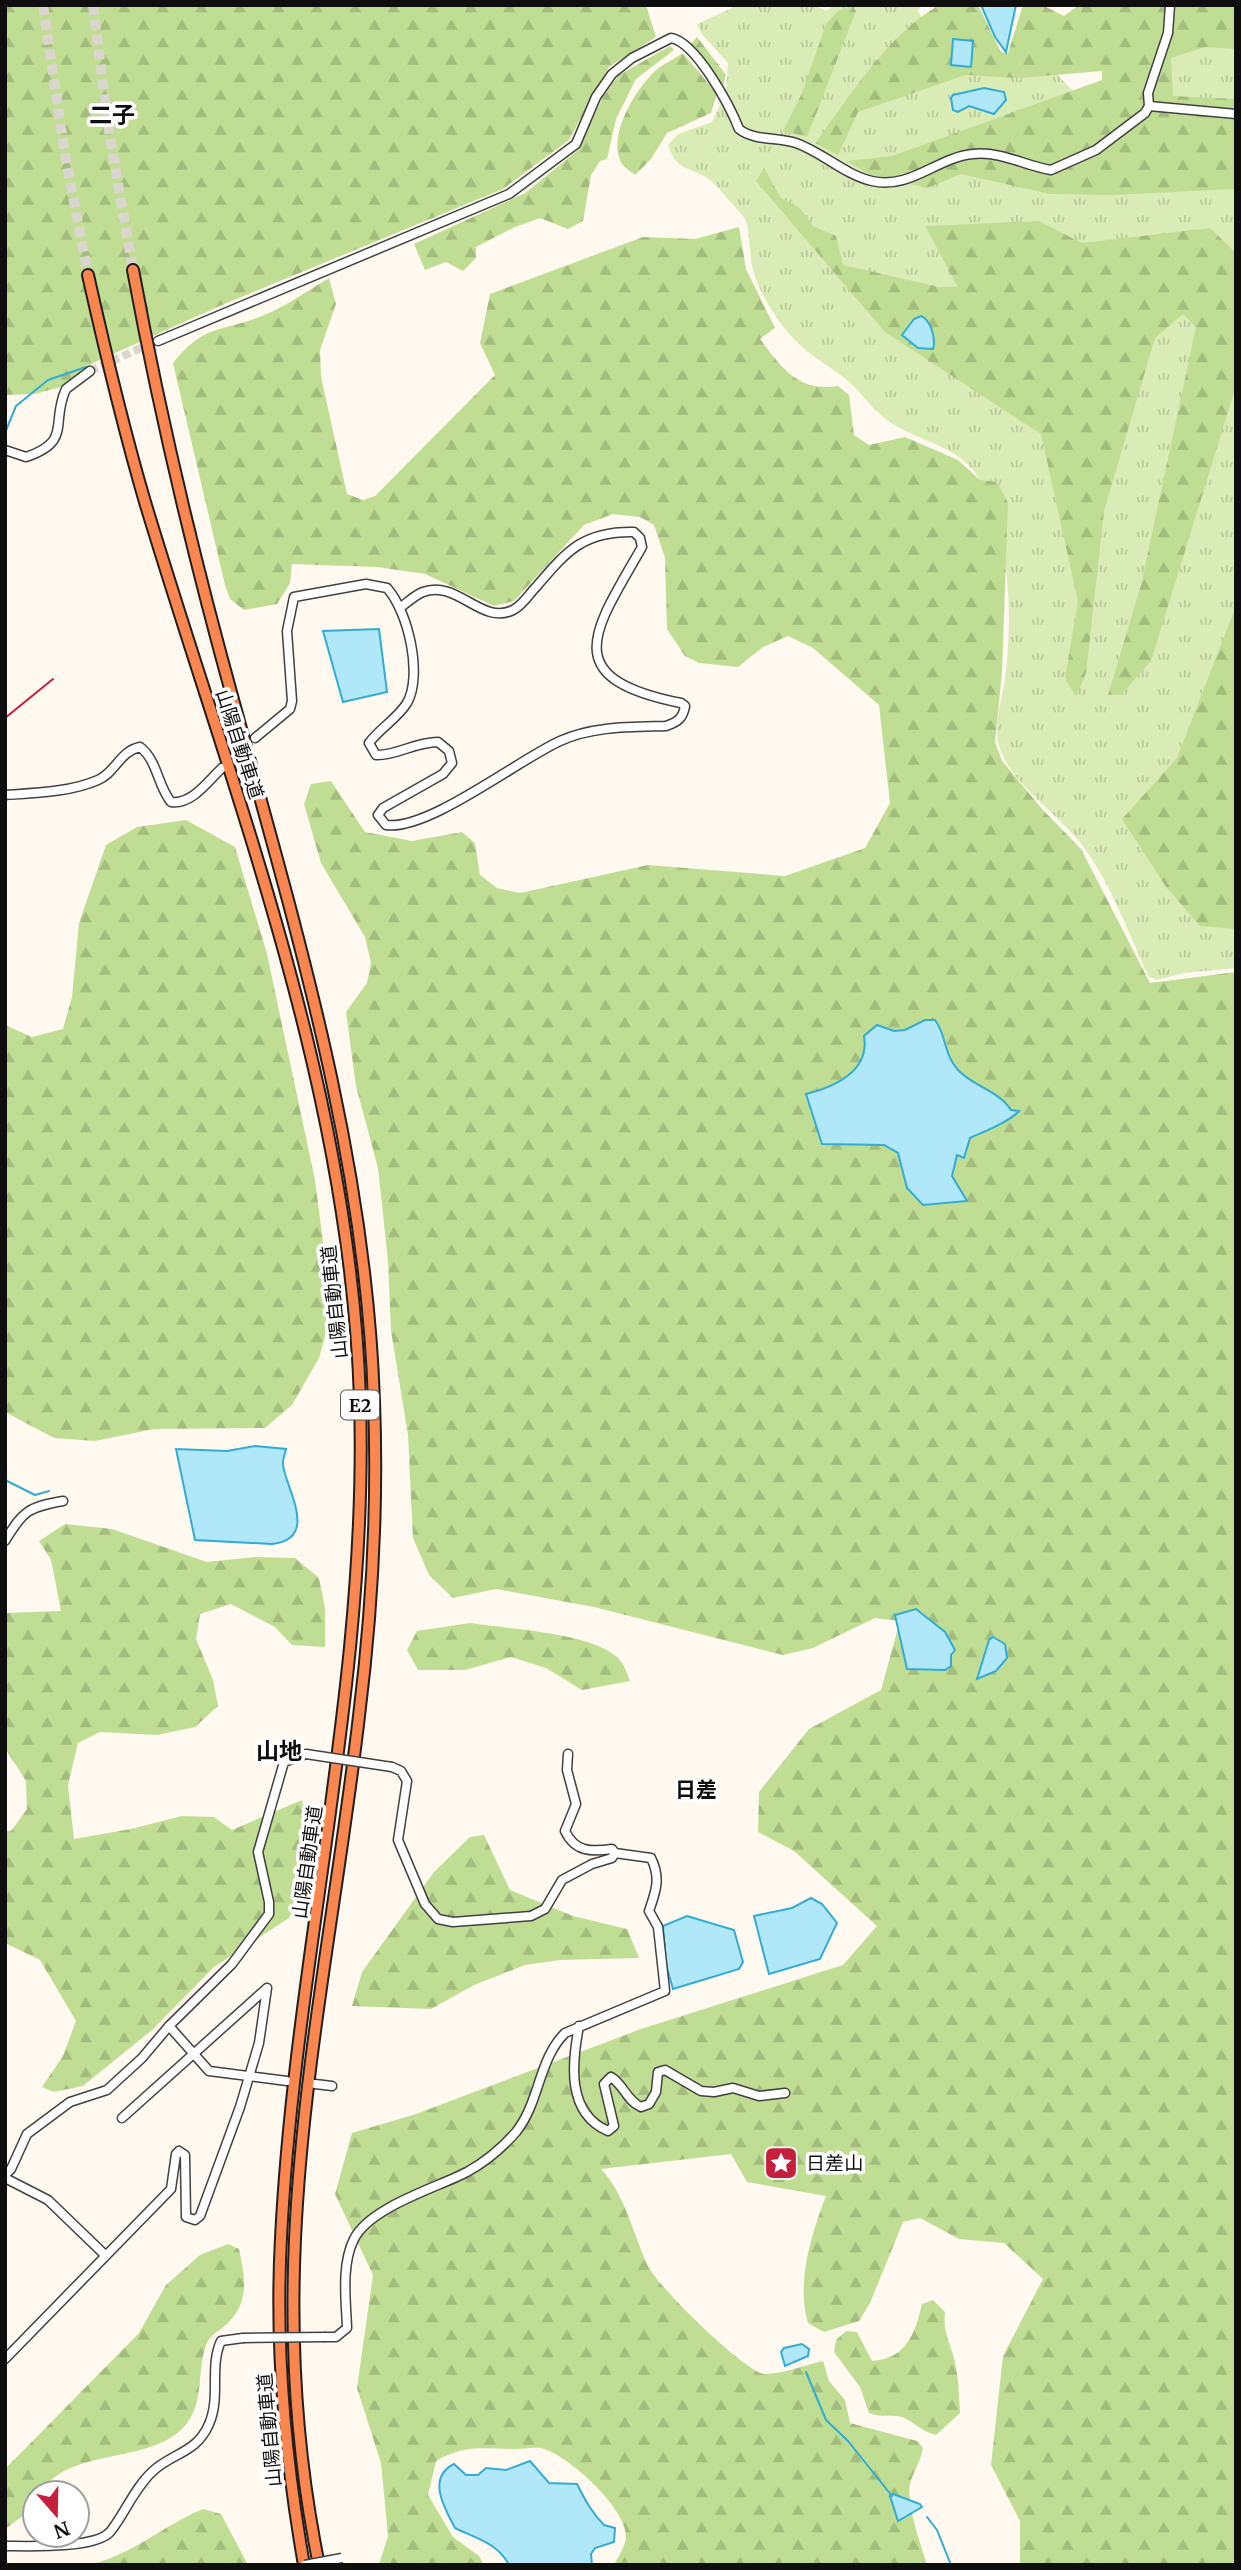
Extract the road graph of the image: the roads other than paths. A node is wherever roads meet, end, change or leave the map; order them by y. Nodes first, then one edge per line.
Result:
1 (1170, 5) edge
2 (1149, 106) junction
3 (1236, 114) edge
4 (133, 270) tunnel mouth
5 (88, 275) tunnel mouth
6 (158, 341) tunnel mouth
7 (90, 371) tunnel mouth
8 (5, 450) edge
9 (401, 607) junction
10 (256, 738) tunnel mouth
11 (222, 768) tunnel mouth
12 (5, 795) edge
13 (63, 1501) dead end
14 (5, 1541) edge
15 (568, 1754) dead end
16 (615, 1853) junction
17 (169, 2026) junction
18 (579, 2026) junction
19 (193, 2053) junction
20 (246, 2078) junction
21 (287, 2081) dead end
22 (315, 2084) dead end
23 (332, 2086) dead end
24 (785, 2094) dead end
25 (122, 2119) dead end
26 (5, 2176) edge
27 (106, 2255) junction
28 (5, 2359) edge
29 (5, 2546) edge
30 (342, 2558) dead end
31 (305, 2565) edge
32 (318, 2565) edge

1 - 2 street
2 - 3 street
2 - 6 street
4 - 32 highway, 山陽自動車道 / E2
5 - 31 highway, 山陽自動車道 / E2
7 - 8 street
9 - 9 street
9 - 10 street
11 - 12 street
13 - 14 street
15 - 16 street
16 - 17 street, bridge
16 - 18 street
17 - 19 street
17 - 26 street
18 - 24 street
18 - 29 street, bridge
19 - 20 street
19 - 20 street
19 - 25 street
20 - 21 street
20 - 27 street
22 - 23 street
26 - 27 street
27 - 28 street
30 - 31 street, bridge

